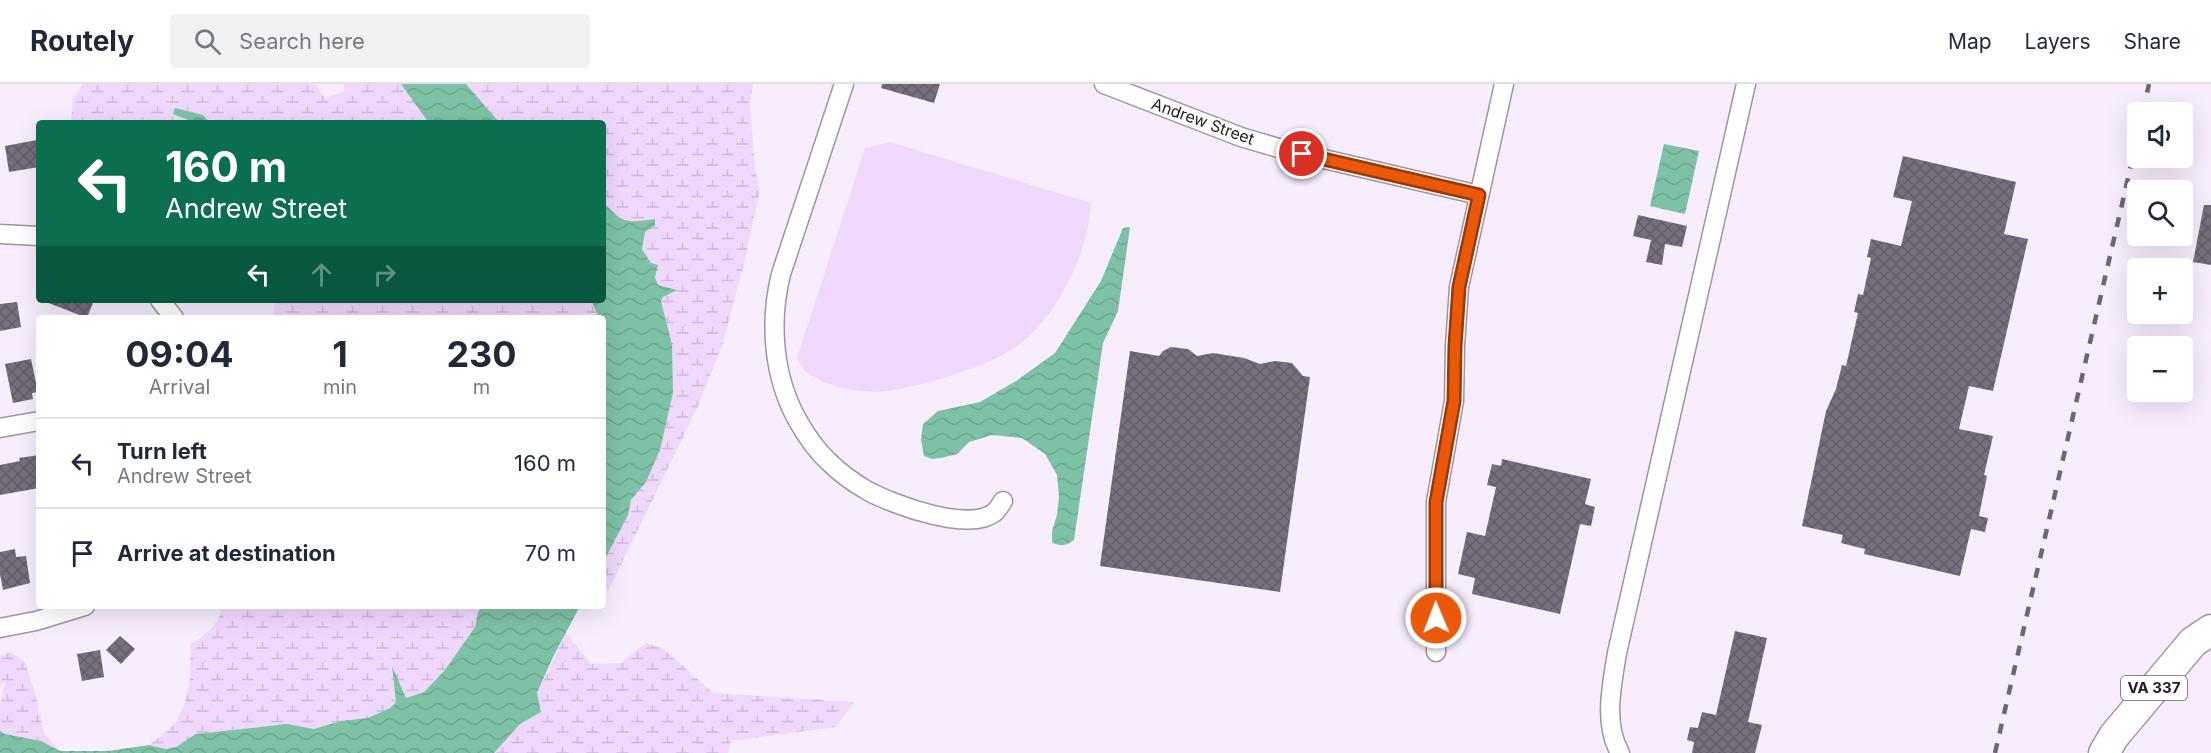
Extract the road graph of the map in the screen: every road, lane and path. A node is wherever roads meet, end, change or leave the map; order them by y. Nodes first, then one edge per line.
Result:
1 (844, 84) edge
2 (1104, 84) edge
3 (1504, 84) edge
4 (1746, 84) edge
5 (1479, 195) junction
6 (0, 234) edge
7 (36, 236) edge
8 (162, 303) edge
9 (172, 315) edge
10 (36, 422) edge
11 (0, 428) edge
12 (1003, 501) dead end
13 (75, 609) edge
14 (0, 628) edge
15 (2211, 630) edge
16 (1436, 652) dead end
17 (1620, 753) edge
18 (2104, 753) edge

1 - 12 street
2 - 5 street, Andrew Street
3 - 5 street
4 - 17 street
5 - 16 street
6 - 7 street
8 - 9 street
10 - 11 street
13 - 14 street
15 - 18 main road, VA 337

